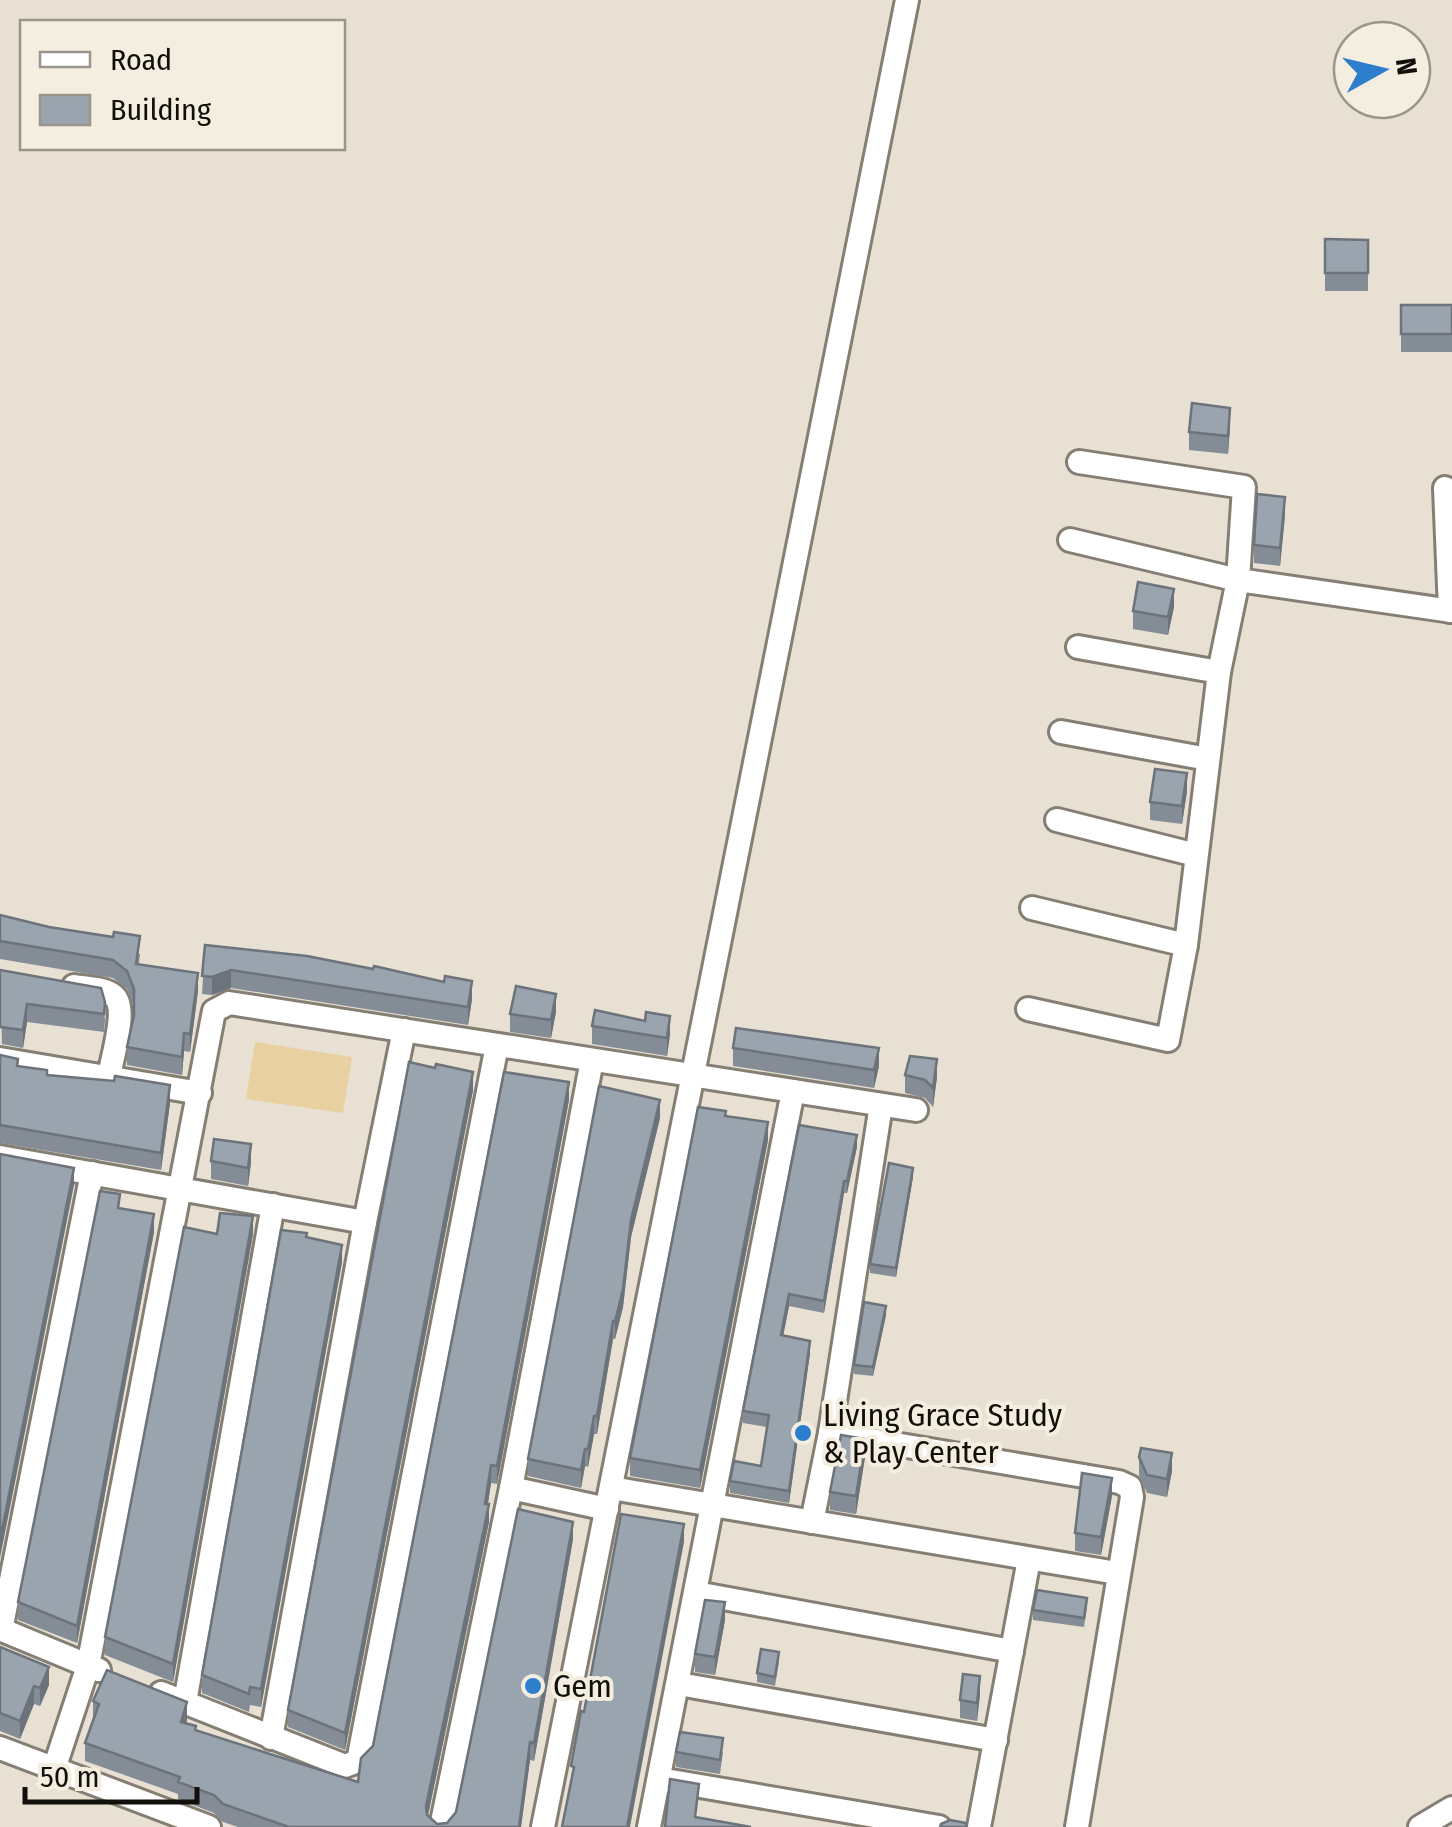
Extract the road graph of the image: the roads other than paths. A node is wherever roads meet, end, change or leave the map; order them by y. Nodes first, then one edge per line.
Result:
1 (907, 0) edge
2 (1079, 462) dead end
3 (1445, 488) dead end
4 (1070, 540) dead end
5 (1238, 580) junction
6 (1451, 611) edge
7 (1078, 647) dead end
8 (1219, 672) junction
9 (1061, 732) dead end
10 (1208, 759) junction
11 (1057, 820) dead end
12 (1196, 854) junction
13 (1032, 908) dead end
14 (1186, 945) junction
15 (54, 982) edge
16 (1028, 1009) dead end
17 (404, 1030) junction
18 (497, 1045) junction
19 (0, 1059) edge
20 (592, 1060) junction
21 (691, 1075) junction
22 (109, 1076) junction
23 (793, 1091) junction
24 (200, 1093) junction
25 (881, 1105) junction
26 (916, 1110) dead end
27 (0, 1157) edge
28 (92, 1173) junction
29 (182, 1189) junction
30 (274, 1205) junction
31 (365, 1222) junction
32 (830, 1433) junction
33 (511, 1488) junction
34 (609, 1499) junction
35 (712, 1506) junction
36 (812, 1522) junction
37 (1029, 1559) junction
38 (1117, 1573) junction
39 (696, 1593) junction
40 (1, 1630) edge
41 (1012, 1651) junction
42 (88, 1666) junction
43 (679, 1684) junction
44 (185, 1702) junction
45 (271, 1738) junction
46 (996, 1740) junction
47 (0, 1748) edge
48 (54, 1769) junction
49 (659, 1779) junction
50 (1452, 1808) edge
51 (209, 1827) edge
52 (441, 1827) edge
53 (544, 1827) edge
54 (649, 1827) edge
55 (938, 1827) edge
56 (980, 1827) edge
57 (1076, 1827) edge
58 (1420, 1827) edge

1 - 21 street
2 - 5 street
3 - 6 street
4 - 5 street
5 - 6 street
5 - 8 street
7 - 8 street
8 - 10 street
9 - 10 street
10 - 12 street
11 - 12 street
12 - 14 street
13 - 14 street
14 - 16 street
15 - 22 street
17 - 18 street
17 - 24 street
17 - 31 street
18 - 20 street
18 - 45 street
19 - 22 street
20 - 21 street
20 - 33 street
21 - 23 street
21 - 34 street
22 - 24 street
23 - 25 street
23 - 35 street
24 - 29 street
25 - 26 street
25 - 32 street
27 - 28 street
28 - 29 street
28 - 40 street
29 - 30 street
29 - 42 street
30 - 31 street
30 - 44 street
31 - 45 street
32 - 36 street
32 - 38 street
33 - 34 street
33 - 52 street
34 - 35 street
34 - 53 street
35 - 36 street
35 - 39 street
36 - 37 street
37 - 38 street
37 - 41 street
38 - 57 street
39 - 41 street
39 - 43 street
40 - 42 street
41 - 46 street
42 - 44 street
42 - 48 street
43 - 46 street
43 - 49 street
44 - 45 street
46 - 56 street
47 - 48 street
48 - 51 street
49 - 54 street
49 - 55 street
50 - 58 street

